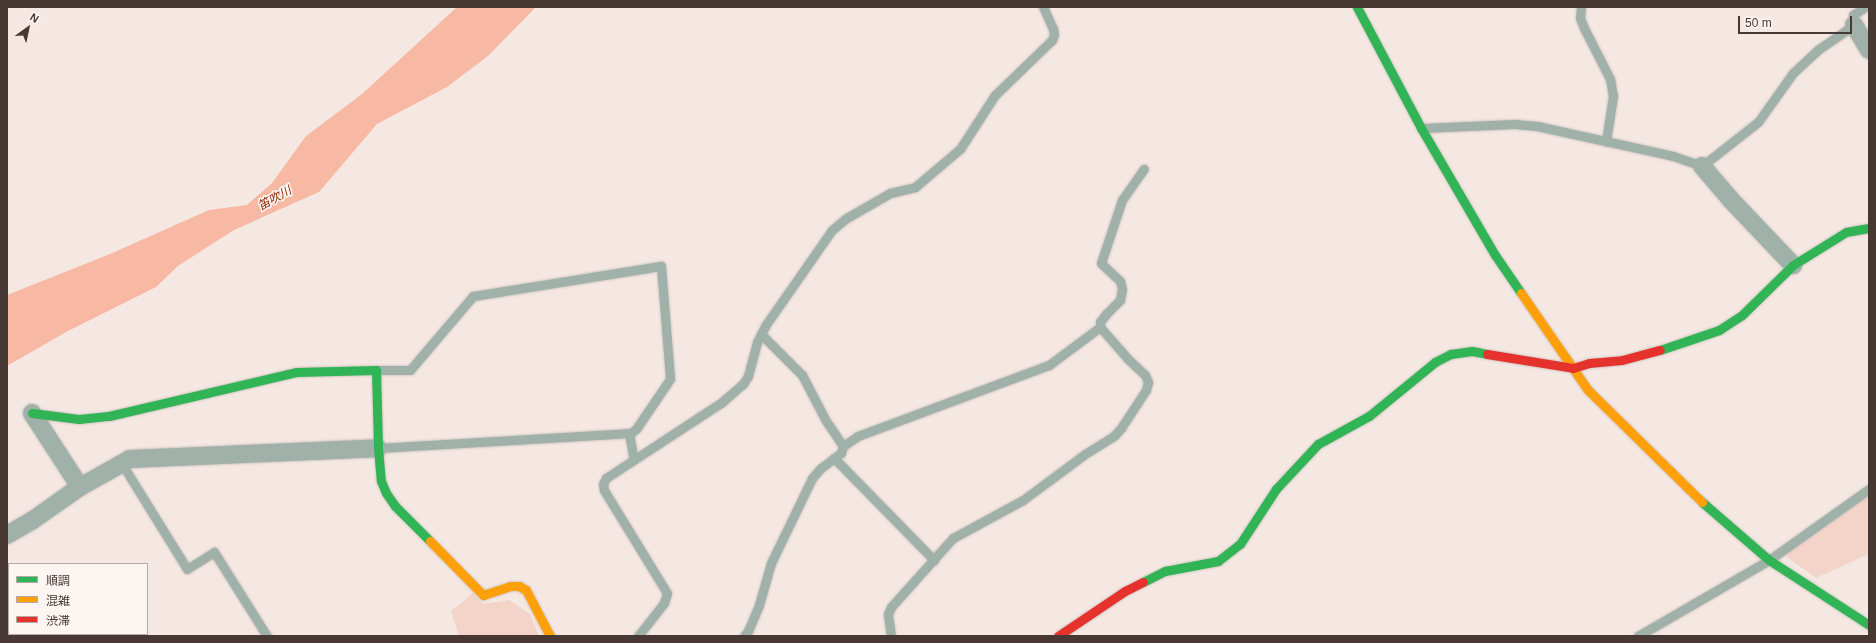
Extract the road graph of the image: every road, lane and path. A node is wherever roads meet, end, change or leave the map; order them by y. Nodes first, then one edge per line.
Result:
1 (1043, 7) edge
2 (1357, 7) edge
3 (1581, 7) edge
4 (1865, 7) edge
5 (1851, 16) edge
6 (1869, 50) edge
7 (1421, 128) junction
8 (1606, 141) junction
9 (1702, 166) junction
10 (1144, 169) dead end
11 (1869, 228) edge
12 (1793, 265) junction
13 (1100, 327) junction
14 (761, 334) junction
15 (1573, 368) junction
16 (376, 370) junction
17 (32, 413) joint
18 (629, 433) junction
19 (843, 446) junction
20 (378, 448) junction
21 (834, 458) junction
22 (634, 460) junction
23 (122, 464) junction
24 (80, 487) junction
25 (1869, 489) edge
26 (7, 534) edge
27 (934, 560) junction
28 (1769, 560) junction
29 (1869, 625) edge
30 (267, 636) edge
31 (550, 636) edge
32 (638, 636) edge
33 (744, 636) edge
34 (891, 636) edge
35 (1058, 636) edge
36 (1638, 636) edge

1 - 14 lane
2 - 7 street
3 - 8 lane
4 - 5 lane
5 - 6 street
5 - 9 lane
7 - 8 lane
7 - 15 street
8 - 9 lane
9 - 12 street
10 - 13 lane
11 - 12 street
12 - 15 street
13 - 19 lane
13 - 27 lane
14 - 19 lane
14 - 22 lane
15 - 28 street
15 - 35 street
16 - 17 street
16 - 18 lane
16 - 20 street
17 - 24 street
18 - 20 lane
18 - 22 lane
19 - 21 lane
20 - 23 street
20 - 31 street
21 - 27 lane
21 - 33 lane
22 - 32 lane
23 - 24 street
23 - 30 lane
24 - 26 street
25 - 28 lane
27 - 34 lane
28 - 29 street
28 - 36 lane

